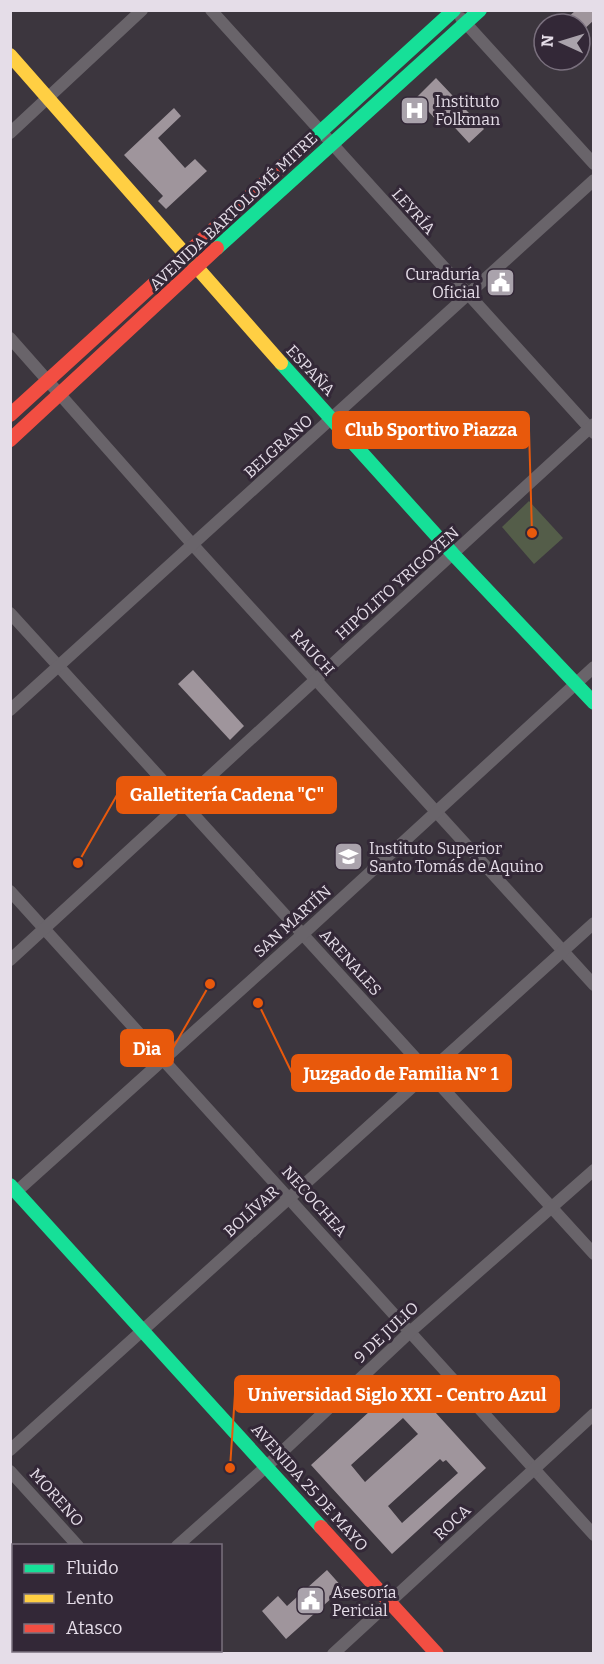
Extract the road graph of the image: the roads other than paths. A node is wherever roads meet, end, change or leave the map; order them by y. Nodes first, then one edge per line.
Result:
1 (142, 10) edge
2 (211, 10) edge
3 (454, 10) edge
4 (480, 10) edge
5 (466, 23) junction
6 (10, 55) edge
7 (48, 98) junction
8 (319, 131) junction
9 (10, 133) edge
10 (330, 144) junction
11 (594, 164) edge
12 (594, 180) edge
13 (184, 255) junction
14 (195, 268) junction
15 (468, 295) junction
16 (10, 338) edge
17 (46, 381) junction
18 (59, 395) junction
19 (10, 415) edge
20 (333, 418) junction
21 (592, 428) edge
22 (10, 440) edge
23 (193, 545) junction
24 (453, 554) junction
25 (10, 614) edge
26 (58, 666) junction
27 (594, 667) edge
28 (315, 679) junction
29 (575, 684) junction
30 (594, 703) edge
31 (10, 710) edge
32 (182, 804) junction
33 (438, 811) junction
34 (10, 891) edge
35 (594, 923) edge
36 (45, 929) junction
37 (303, 934) junction
38 (562, 951) junction
39 (10, 960) edge
40 (594, 985) edge
41 (164, 1058) junction
42 (428, 1073) junction
43 (594, 1170) edge
44 (12, 1191) edge
45 (290, 1198) junction
46 (550, 1209) junction
47 (594, 1254) edge
48 (144, 1330) junction
49 (411, 1331) junction
50 (594, 1414) edge
51 (10, 1450) edge
52 (268, 1465) junction
53 (534, 1467) junction
54 (10, 1471) edge
55 (594, 1535) edge
56 (77, 1544) edge
57 (178, 1544) edge
58 (391, 1602) junction
59 (333, 1653) edge
60 (437, 1653) edge

1 - 7 street
2 - 8 street, LEYRÍA
3 - 5 street
3 - 8 main road, AVENIDA BARTOLOMÉ MITRE
4 - 5 main road, AVENIDA BARTOLOMÉ MITRE
5 - 10 main road, AVENIDA BARTOLOMÉ MITRE
5 - 11 street
6 - 7 main road, ESPAÑA
7 - 9 street
7 - 13 main road, ESPAÑA
8 - 10 street, LEYRÍA
8 - 13 main road, AVENIDA BARTOLOMÉ MITRE
10 - 14 main road, AVENIDA BARTOLOMÉ MITRE
10 - 15 street, LEYRÍA
12 - 15 street, BELGRANO
13 - 14 main road, ESPAÑA
13 - 17 main road, AVENIDA BARTOLOMÉ MITRE
14 - 18 main road, AVENIDA BARTOLOMÉ MITRE
14 - 20 main road, ESPAÑA
15 - 20 street, BELGRANO
15 - 21 street, LEYRÍA
16 - 17 street, RAUCH
17 - 18 street, RAUCH
17 - 19 main road, AVENIDA BARTOLOMÉ MITRE
18 - 22 main road, AVENIDA BARTOLOMÉ MITRE
18 - 23 street, RAUCH
20 - 23 street, BELGRANO
20 - 24 main road, ESPAÑA
21 - 24 street, HIPÓLITO YRIGOYEN
23 - 26 street, BELGRANO
23 - 28 street, RAUCH
24 - 28 street, HIPÓLITO YRIGOYEN
24 - 29 main road, ESPAÑA
25 - 26 street, ARENALES
26 - 31 street, BELGRANO
26 - 32 street, ARENALES
27 - 29 street, SAN MARTÍN
28 - 32 street, HIPÓLITO YRIGOYEN
28 - 33 street, RAUCH
29 - 30 main road, ESPAÑA
29 - 33 street, SAN MARTÍN
32 - 36 street, HIPÓLITO YRIGOYEN
32 - 37 street, ARENALES
33 - 37 street, SAN MARTÍN
33 - 38 street, RAUCH
34 - 36 street, NECOCHEA
35 - 38 street, BOLÍVAR
36 - 39 street, HIPÓLITO YRIGOYEN
36 - 41 street, NECOCHEA
37 - 41 street, SAN MARTÍN
37 - 42 street, ARENALES
38 - 40 street, RAUCH
38 - 42 street, BOLÍVAR
41 - 44 street, SAN MARTÍN
41 - 45 street, NECOCHEA
42 - 45 street, BOLÍVAR
42 - 46 street, ARENALES
43 - 46 street, 9 DE JULIO
44 - 48 main road, AVENIDA 25 DE MAYO
45 - 48 street, BOLÍVAR
45 - 49 street, NECOCHEA
46 - 47 street, ARENALES
46 - 49 street, 9 DE JULIO
48 - 51 street, BOLÍVAR
48 - 52 main road, AVENIDA 25 DE MAYO
49 - 52 street, 9 DE JULIO
49 - 53 street, NECOCHEA
50 - 53 street, ROCA
52 - 57 street, 9 DE JULIO
52 - 58 main road, AVENIDA 25 DE MAYO
53 - 55 street, NECOCHEA
53 - 58 street, ROCA
54 - 56 street, MORENO
58 - 59 street, ROCA
58 - 60 main road, AVENIDA 25 DE MAYO

